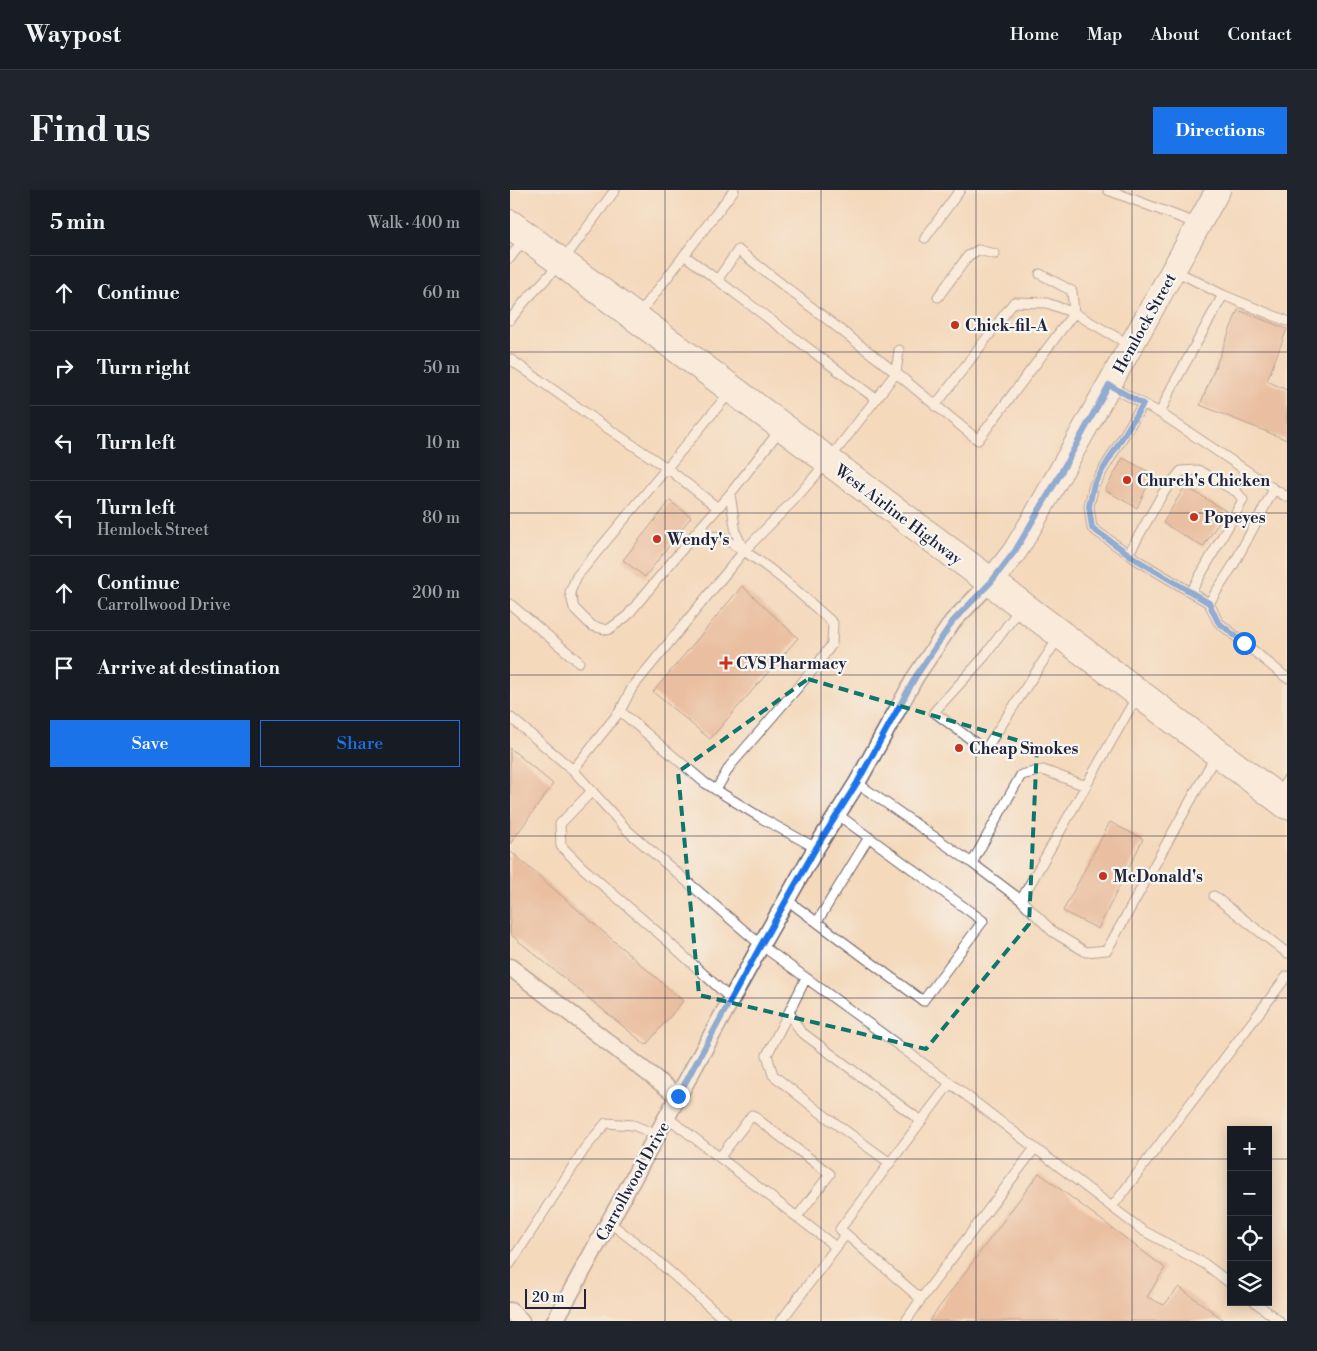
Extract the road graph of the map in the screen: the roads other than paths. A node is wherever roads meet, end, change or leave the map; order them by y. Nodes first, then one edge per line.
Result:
1 (615, 190) edge
2 (734, 190) edge
3 (960, 190) edge
4 (1108, 190) edge
5 (1218, 190) edge
6 (1199, 224) junction
7 (925, 238) dead end
8 (515, 240) edge
9 (684, 254) junction
10 (995, 254) dead end
11 (561, 263) junction
12 (1174, 270) junction
13 (1040, 274) dead end
14 (718, 279) junction
15 (1223, 295) junction
16 (938, 297) dead end
17 (1074, 313) junction
18 (636, 319) junction
19 (510, 320) edge
20 (1287, 321) edge
21 (1131, 346) junction
22 (899, 350) dead end
23 (510, 359) edge
24 (896, 373) junction
25 (1109, 385) junction
26 (732, 390) junction
27 (876, 399) junction
28 (1143, 404) junction
29 (935, 406) junction
30 (1160, 413) junction
31 (782, 427) junction
32 (828, 461) junction
33 (667, 468) junction
34 (1274, 489) junction
35 (730, 494) junction
36 (1287, 497) edge
37 (718, 508) junction
38 (694, 535) junction
39 (744, 552) junction
40 (1129, 553) junction
41 (991, 582) junction
42 (1191, 592) junction
43 (1209, 603) junction
44 (510, 604) edge
45 (1022, 606) junction
46 (1060, 635) junction
47 (579, 662) dead end
48 (1287, 678) edge
49 (1138, 693) junction
50 (620, 712) junction
51 (510, 717) edge
52 (1217, 753) junction
53 (573, 770) junction
54 (857, 783) junction
55 (1086, 786) junction
56 (716, 790) junction
57 (592, 792) junction
58 (1284, 794) edge
59 (837, 814) junction
60 (868, 837) junction
61 (816, 848) junction
62 (972, 863) junction
63 (1214, 896) dead end
64 (787, 900) junction
65 (1021, 900) junction
66 (817, 922) junction
67 (761, 945) junction
68 (1287, 953) edge
69 (510, 967) edge
70 (1287, 976) edge
71 (806, 978) junction
72 (731, 999) junction
73 (790, 1012) junction
74 (950, 1083) junction
75 (678, 1096) junction
76 (667, 1116) junction
77 (921, 1122) junction
78 (657, 1135) junction
79 (1036, 1148) junction
80 (720, 1157) junction
81 (890, 1163) junction
82 (1112, 1207) junction
83 (797, 1217) junction
84 (609, 1222) junction
85 (846, 1234) junction
86 (836, 1247) junction
87 (510, 1264) edge
88 (1227, 1281) edge
89 (921, 1299) junction
90 (1260, 1306) edge
91 (510, 1311) edge
92 (520, 1321) edge
93 (555, 1321) edge
94 (726, 1321) edge
95 (781, 1321) edge
96 (906, 1321) edge
97 (1279, 1321) edge

1 - 11 lane
2 - 9 lane
3 - 7 lane
4 - 6 lane
5 - 6 street, Hemlock Street
6 - 12 street, Hemlock Street
8 - 11 highway, West Airline Highway
9 - 14 lane
9 - 18 lane
10 - 16 lane
11 - 18 highway, West Airline Highway
11 - 19 lane
12 - 15 lane
12 - 21 street, Hemlock Street
13 - 17 lane
14 - 24 lane
14 - 27 lane
15 - 20 lane
15 - 30 lane
17 - 21 lane
17 - 29 lane
17 - 29 lane
18 - 26 highway, West Airline Highway
21 - 25 street, Hemlock Street
22 - 24 lane
23 - 33 lane
24 - 27 lane
24 - 29 lane
25 - 28 lane
25 - 41 street, Hemlock Street
26 - 31 highway, West Airline Highway
26 - 33 lane
27 - 32 lane
28 - 30 lane
28 - 40 lane
30 - 34 lane
31 - 32 highway, West Airline Highway
31 - 35 lane
32 - 39 lane
32 - 41 highway, West Airline Highway
33 - 37 lane
33 - 38 lane
34 - 36 lane
34 - 43 lane
35 - 37 lane
35 - 39 lane
37 - 38 lane
38 - 39 lane
39 - 50 lane
39 - 56 lane
40 - 42 lane
40 - 42 lane
41 - 45 highway, West Airline Highway
41 - 54 street, Carrollwood Drive
42 - 43 lane
43 - 48 lane
44 - 47 lane
45 - 46 highway, West Airline Highway
45 - 46 lane
46 - 49 highway, West Airline Highway
49 - 52 highway, West Airline Highway
49 - 55 lane
50 - 53 lane
50 - 56 lane
51 - 53 lane
52 - 58 highway, West Airline Highway
52 - 65 lane
53 - 57 lane
54 - 59 street, Carrollwood Drive
54 - 62 lane
55 - 62 lane
55 - 65 lane
56 - 61 lane
57 - 67 lane
57 - 72 lane
59 - 60 lane
59 - 61 street, Carrollwood Drive
60 - 66 lane
60 - 66 lane
61 - 64 street, Carrollwood Drive
62 - 65 lane
63 - 68 lane
64 - 66 lane
64 - 67 street, Carrollwood Drive
67 - 71 lane
67 - 72 street, Carrollwood Drive
69 - 75 street
70 - 82 lane
71 - 73 lane
71 - 74 lane
72 - 75 street, Carrollwood Drive
73 - 77 lane
73 - 81 lane
74 - 77 lane
74 - 79 lane
75 - 76 street, Carrollwood Drive
76 - 78 street, Carrollwood Drive
76 - 80 lane
77 - 81 lane
78 - 84 street, Carrollwood Drive
78 - 87 lane
79 - 82 lane
79 - 89 lane
80 - 83 lane
80 - 83 lane
81 - 85 lane
82 - 88 lane
83 - 86 lane
84 - 93 street, Carrollwood Drive
84 - 94 lane
85 - 86 lane
85 - 89 lane
86 - 95 lane
89 - 96 lane
90 - 97 lane
91 - 92 street

